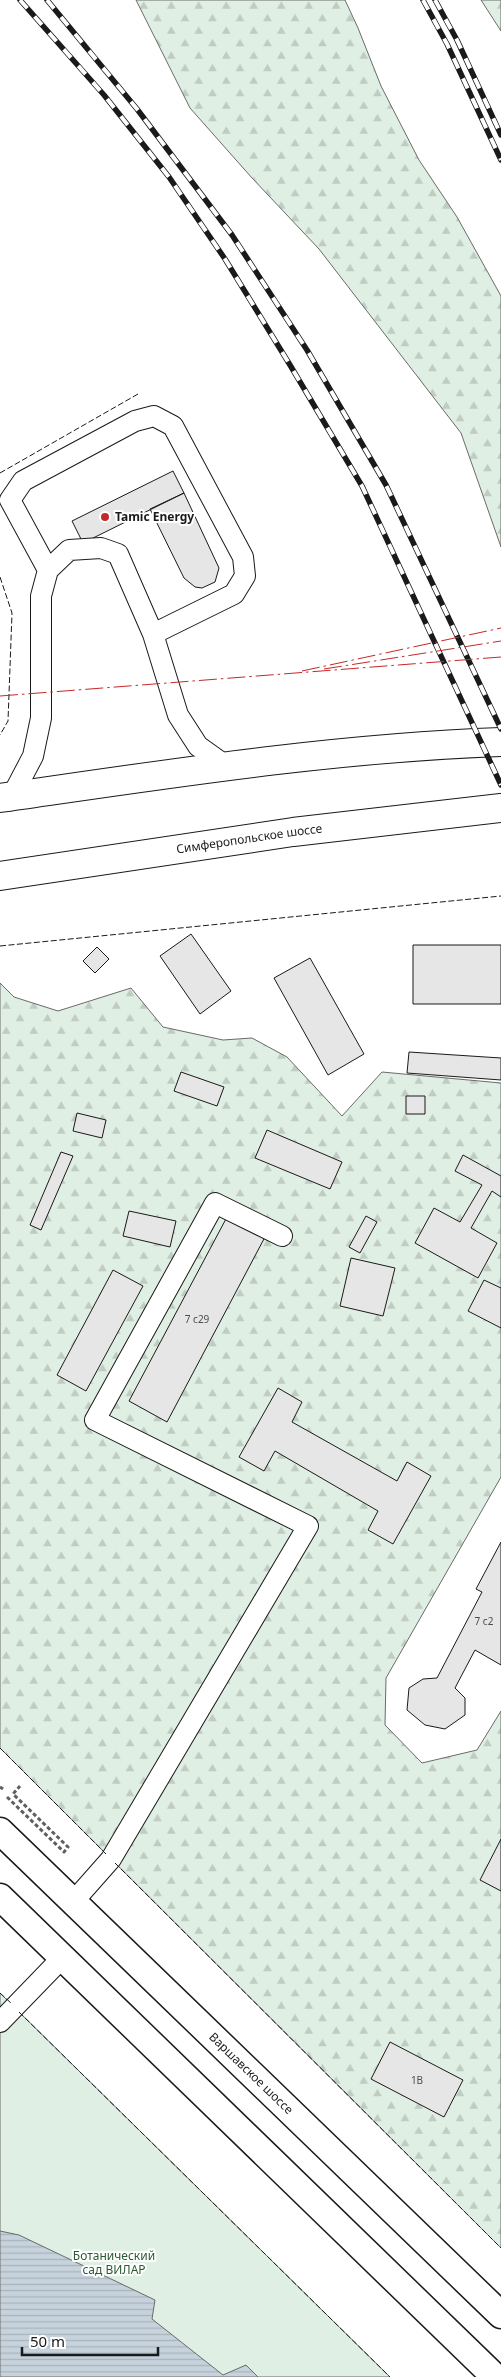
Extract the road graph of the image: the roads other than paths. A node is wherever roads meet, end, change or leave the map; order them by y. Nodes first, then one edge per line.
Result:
1 (48, 570) junction
2 (153, 634) junction
3 (501, 742) edge
4 (226, 766) junction
5 (6, 797) edge
6 (490, 810) edge
7 (0, 876) edge
8 (282, 1236) dead end
9 (0, 1831) edge
10 (0, 1897) edge
11 (73, 1902) junction
12 (62, 1958) junction
13 (0, 2022) edge
14 (501, 2315) edge
15 (495, 2377) edge

1 - 2 lane
1 - 2 lane
1 - 5 lane
2 - 4 lane
3 - 4 highway
4 - 5 highway
6 - 7 highway, Симферопольское шоссе
8 - 11 lane
9 - 11 main road, Варшавское шоссе
10 - 12 main road
11 - 14 main road, Варшавское шоссе
12 - 13 lane
12 - 15 main road

